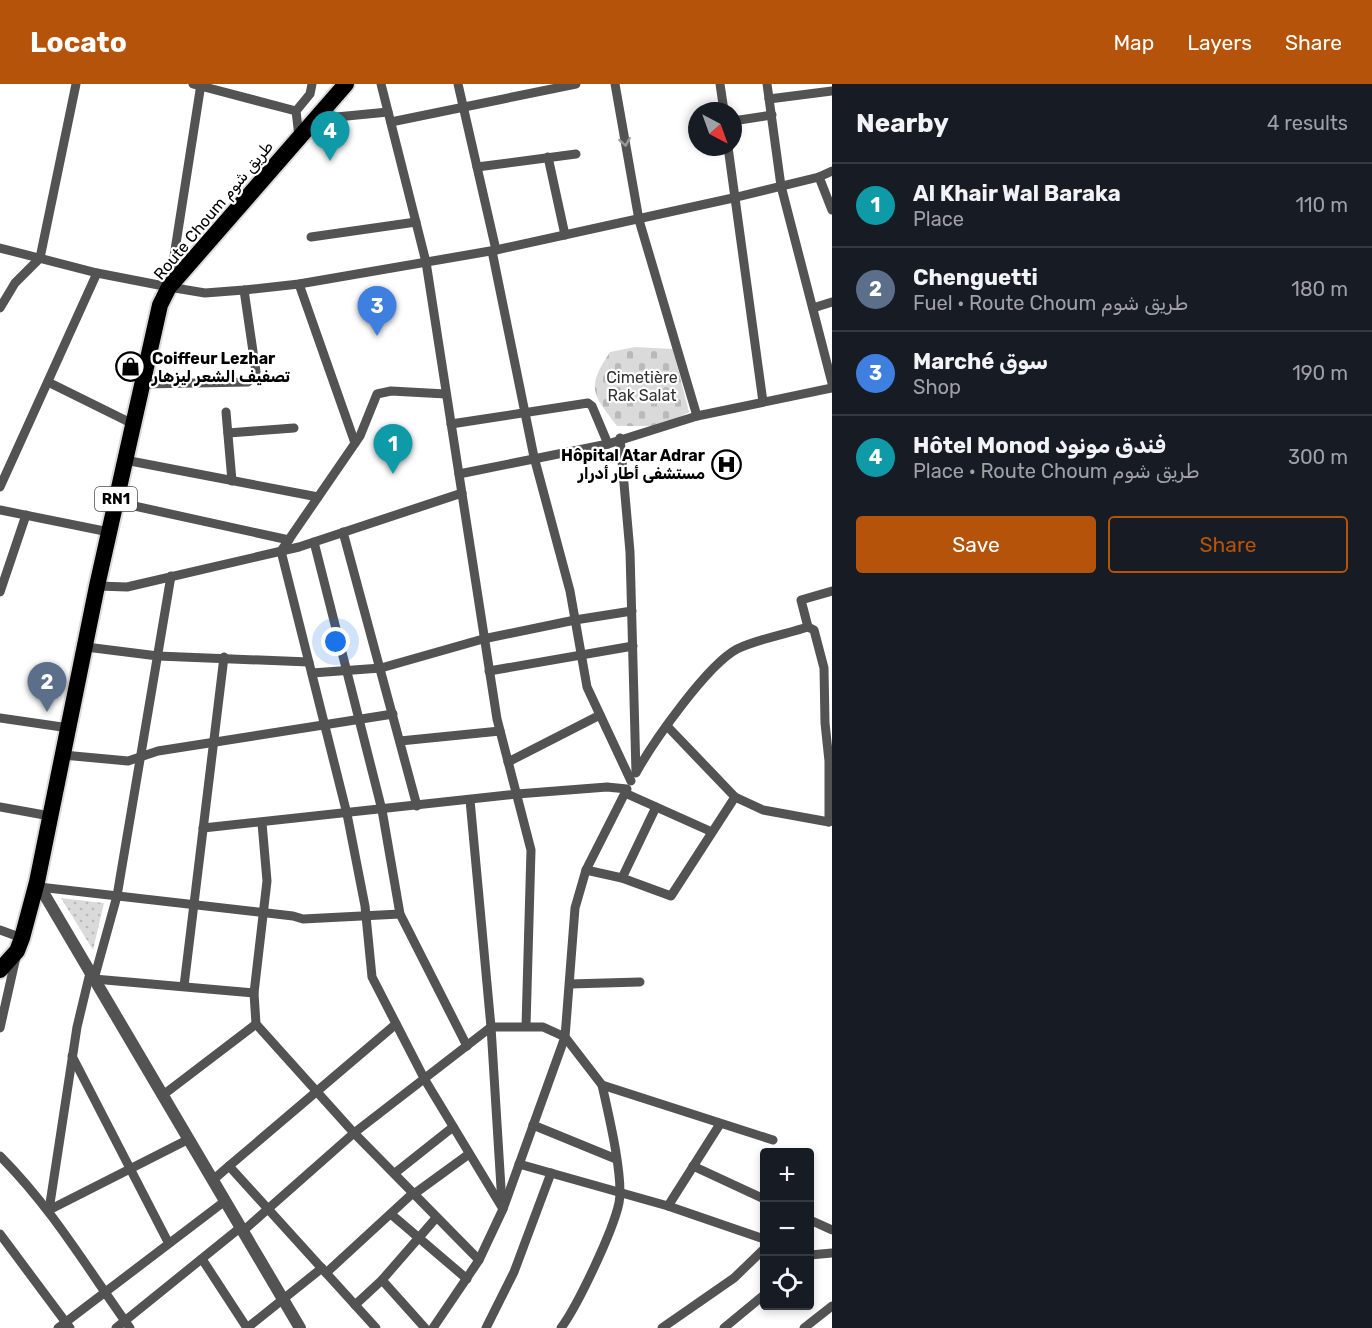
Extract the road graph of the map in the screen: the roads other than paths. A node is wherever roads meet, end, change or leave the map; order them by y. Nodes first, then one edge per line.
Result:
1 (76, 84) edge
2 (198, 84) edge
3 (312, 84) edge
4 (346, 84) edge
5 (381, 84) edge
6 (458, 84) edge
7 (576, 84) edge
8 (615, 84) edge
9 (720, 84) edge
10 (768, 84) edge
11 (832, 91) edge
12 (770, 99) junction
13 (723, 102) edge
14 (464, 107) junction
15 (296, 111) junction
16 (388, 112) junction
17 (772, 115) junction
18 (314, 119) junction
19 (742, 120) edge
20 (391, 122) junction
21 (299, 136) junction
22 (576, 154) dead end
23 (729, 156) edge
24 (548, 157) junction
25 (477, 166) junction
26 (832, 171) edge
27 (819, 177) junction
28 (781, 186) junction
29 (733, 198) junction
30 (831, 203) edge
31 (639, 220) junction
32 (416, 222) junction
33 (565, 235) junction
34 (311, 237) dead end
35 (0, 248) edge
36 (494, 250) junction
37 (40, 258) junction
38 (426, 262) junction
39 (97, 273) junction
40 (299, 284) junction
41 (169, 287) junction
42 (244, 290) junction
43 (832, 302) edge
44 (0, 308) edge
45 (813, 309) junction
46 (48, 381) junction
47 (143, 384) junction
48 (832, 385) edge
49 (446, 394) junction
50 (763, 402) junction
51 (524, 411) junction
52 (226, 412) dead end
53 (697, 416) junction
54 (133, 424) junction
55 (451, 424) junction
56 (294, 428) dead end
57 (228, 433) junction
58 (620, 438) junction
59 (355, 443) junction
60 (608, 444) junction
61 (534, 458) junction
62 (125, 460) junction
63 (459, 474) junction
64 (232, 481) junction
65 (0, 487) edge
66 (462, 493) junction
67 (318, 497) junction
68 (116, 502) junction
69 (0, 510) edge
70 (26, 515) junction
71 (109, 532) junction
72 (343, 532) junction
73 (289, 540) junction
74 (314, 542) junction
75 (281, 551) junction
76 (171, 576) junction
77 (97, 586) junction
78 (832, 591) edge
79 (0, 592) edge
80 (632, 611) junction
81 (575, 620) junction
82 (808, 627) junction
83 (483, 639) junction
84 (633, 646) junction
85 (86, 647) junction
86 (581, 655) junction
87 (158, 656) junction
88 (224, 657) junction
89 (309, 662) junction
90 (381, 668) junction
91 (346, 670) junction
92 (489, 671) junction
93 (312, 673) junction
94 (393, 714) junction
95 (600, 715) junction
96 (0, 718) edge
97 (359, 720) junction
98 (326, 726) junction
99 (668, 726) junction
100 (69, 728) junction
101 (500, 731) junction
102 (400, 741) junction
103 (214, 744) junction
104 (63, 755) junction
105 (141, 756) junction
106 (508, 762) junction
107 (630, 784) junction
108 (517, 794) junction
109 (735, 797) junction
110 (470, 800) junction
111 (417, 806) junction
112 (0, 807) edge
113 (656, 807) junction
114 (382, 810) junction
115 (347, 814) junction
116 (50, 816) junction
117 (830, 821) edge
118 (262, 823) junction
119 (203, 828) junction
120 (712, 832) junction
121 (586, 870) junction
122 (622, 878) junction
123 (38, 884) junction
124 (117, 896) junction
125 (194, 904) junction
126 (263, 912) junction
127 (400, 914) junction
128 (366, 916) junction
129 (0, 930) edge
130 (20, 945) junction
131 (0, 970) edge
132 (92, 976) junction
133 (640, 982) dead end
134 (570, 984) junction
135 (184, 986) junction
136 (254, 993) junction
137 (256, 1024) junction
138 (396, 1024) junction
139 (526, 1026) junction
140 (491, 1027) junction
141 (0, 1028) edge
142 (565, 1036) junction
143 (467, 1046) junction
144 (72, 1056) junction
145 (424, 1080) junction
146 (602, 1085) junction
147 (316, 1091) junction
148 (163, 1095) junction
149 (720, 1124) junction
150 (533, 1125) junction
151 (453, 1127) junction
152 (354, 1133) junction
153 (189, 1139) junction
154 (773, 1140) dead end
155 (469, 1154) junction
156 (0, 1156) edge
157 (616, 1160) junction
158 (519, 1164) junction
159 (229, 1166) junction
160 (693, 1166) junction
161 (132, 1169) junction
162 (395, 1173) junction
163 (551, 1173) junction
164 (213, 1180) junction
165 (619, 1192) junction
166 (413, 1194) junction
167 (760, 1197) edge
168 (225, 1201) junction
169 (668, 1206) junction
170 (503, 1209) junction
171 (49, 1210) junction
172 (267, 1210) junction
173 (392, 1215) junction
174 (436, 1218) junction
175 (814, 1222) edge
176 (242, 1229) junction
177 (832, 1230) edge
178 (0, 1234) edge
179 (760, 1237) edge
180 (418, 1238) junction
181 (168, 1242) junction
182 (832, 1253) edge
183 (760, 1254) edge
184 (814, 1255) edge
185 (202, 1259) junction
186 (479, 1260) junction
187 (324, 1270) junction
188 (467, 1278) junction
189 (382, 1280) junction
190 (106, 1291) junction
191 (760, 1299) edge
192 (284, 1300) junction
193 (355, 1305) junction
194 (832, 1306) edge
195 (128, 1324) edge
196 (563, 1325) edge
197 (64, 1326) edge
198 (116, 1328) edge
199 (300, 1328) edge
200 (376, 1328) edge
201 (425, 1328) edge
202 (433, 1328) edge
203 (486, 1328) edge
204 (575, 1328) edge
205 (663, 1328) edge
206 (724, 1328) edge
207 (804, 1328) edge

1 - 37 street
2 - 15 street
2 - 41 street
3 - 15 street
4 - 18 highway, Route Choum طريق شوم / RN1
5 - 16 street
6 - 14 street
7 - 14 street
8 -> 31 street
9 - 13 street
10 - 12 street
11 - 12 street
12 - 17 street
14 - 20 street
14 - 25 street
15 - 21 street
16 - 18 street
16 - 20 street
17 - 19 street
17 - 28 street
18 - 21 highway, Route Choum طريق شوم / RN1
20 - 32 street
21 - 41 highway, Route Choum طريق شوم / RN1
22 - 24 street
23 - 29 street
24 - 25 street
24 - 33 street
25 - 36 street
26 - 27 street
27 - 28 street
27 - 30 street
28 - 29 street
28 - 45 street
29 - 31 street
29 - 50 street
31 - 33 street
31 - 53 street
32 - 34 street
32 - 38 street
33 - 36 street
35 - 37 street
36 - 38 street
36 - 51 street
37 - 39 street
37 - 44 street
38 - 40 street
38 - 49 street
39 - 41 street
39 - 46 street
40 - 42 street
40 - 59 street
41 - 42 street
41 - 47 highway, Route Choum طريق شوم / RN1
42 - 47 street
43 - 45 street
45 - 48 street
46 - 54 street
46 - 65 street
47 - 54 highway, Route Choum طريق شوم / RN1
48 - 50 street
49 - 55 street
49 - 59 street
50 - 53 street
51 - 55 street
51 - 60 street
51 - 61 street
52 - 57 street
53 - 58 street
54 - 62 highway, Route Choum طريق شوم / RN1
55 - 63 street
56 - 57 street
57 - 64 street
58 - 60 street
58 - 80 street
59 - 67 street
60 - 61 street
61 - 63 street
61 - 81 street
62 - 64 street
62 - 68 highway, Route Choum طريق شوم / RN1
63 - 66 street
64 - 67 street
66 - 72 street
66 - 83 street
67 - 73 street
68 - 71 highway, Route Choum طريق شوم / RN1
68 - 73 street
69 - 70 street
70 - 71 street
70 - 79 street
71 - 77 highway, Route Choum طريق شوم / RN1
72 - 74 street
72 - 90 street
73 - 75 street
74 - 75 street
74 - 91 street
75 - 76 street
75 - 89 street
76 - 77 street
76 - 87 street
77 - 85 highway, Route Choum طريق شوم / RN1
78 - 82 street
80 - 81 street
80 - 84 street
81 - 83 street
81 - 86 street
82 - 99 street
82 - 117 street
83 - 90 street
83 - 92 street
84 - 86 street
84 - 107 street
85 - 87 street
85 - 100 highway, Route Choum طريق شوم / RN1
86 - 92 street
86 - 95 street
87 - 88 street
87 - 105 street
88 - 89 street
88 - 103 street
89 - 93 street
90 - 91 street
90 - 94 street
91 - 93 street
91 - 97 street
92 - 101 street
93 - 98 street
94 - 97 street
94 - 102 street
95 - 106 street
95 - 107 street
96 - 100 street
97 - 98 street
97 - 114 street
98 - 103 street
98 - 115 street
99 - 107 street
99 - 109 street
100 - 104 highway, Route Choum طريق شوم / RN1
101 - 102 street
101 - 106 street
102 - 111 street
103 - 105 street
103 - 119 street
104 - 105 street
104 - 116 highway, Route Choum طريق شوم / RN1
105 - 124 street
106 - 108 street
107 - 108 street
107 - 113 street
107 - 121 street
108 - 110 street
108 - 139 street
109 - 117 street
109 - 120 street
110 - 111 street
110 - 140 street
111 - 114 street
112 - 116 street
113 - 120 street
113 - 122 street
114 - 115 street
114 - 127 street
115 - 118 street
115 - 128 street
116 - 123 highway, Route Choum طريق شوم / RN1
118 - 119 street
118 - 126 street
119 - 125 street
120 - 122 street
121 - 122 street
121 - 134 street
123 - 124 street
123 - 130 highway, Route Choum طريق شوم / RN1
123 - 132 street
124 - 125 street
124 - 132 street
125 - 126 street
125 - 135 street
126 - 128 street
126 - 136 street
127 - 128 street
127 - 143 street
128 - 138 street
129 - 130 street
130 - 131 highway, Route Choum طريق شوم / RN1
130 - 141 street
132 - 135 street
132 - 144 street
132 - 148 street
133 - 134 street
134 - 142 street
135 - 136 street
136 - 137 street
137 - 147 street
137 - 148 street
138 - 145 street
138 - 147 street
139 - 140 street
139 - 142 street
140 - 143 street
140 - 170 street
142 - 146 street
142 - 150 street
143 - 145 street
144 - 161 street
144 - 171 street
145 - 151 street
145 - 152 street
146 - 149 street
146 - 157 street
147 - 152 street
147 - 159 street
148 - 153 street
149 - 154 street
149 - 160 street
150 - 157 street
150 - 158 street
151 - 155 street
151 - 162 street
152 - 162 street
152 - 172 street
153 - 161 street
153 - 164 street
155 - 166 street
155 - 170 street
156 - 171 street
157 - 165 street
158 - 163 street
158 - 170 street
159 - 164 street
159 - 172 street
160 - 167 street
160 - 169 street
161 - 171 street
161 - 181 street
162 - 166 street
163 - 165 street
163 - 203 street
164 - 168 street
165 - 169 street
165 - 196 street
166 - 173 street
166 - 174 street
168 - 176 street
168 - 181 street
169 - 179 street
170 - 186 street
171 - 190 street
172 - 176 street
172 - 187 street
173 - 180 street
173 - 187 street
174 - 180 street
174 - 186 street
175 - 177 street
176 - 185 street
176 - 192 street
178 - 197 street
180 - 188 street
180 - 189 street
181 - 190 street
182 - 184 street
183 - 205 street
185 - 192 street
185 - 195 street
186 - 188 street
187 - 192 street
187 - 193 street
188 - 202 street
189 - 193 street
189 - 201 street
190 - 195 street
190 - 197 street
191 - 206 street
192 - 199 street
193 - 200 street
194 - 207 street
195 - 198 street
196 - 204 street

